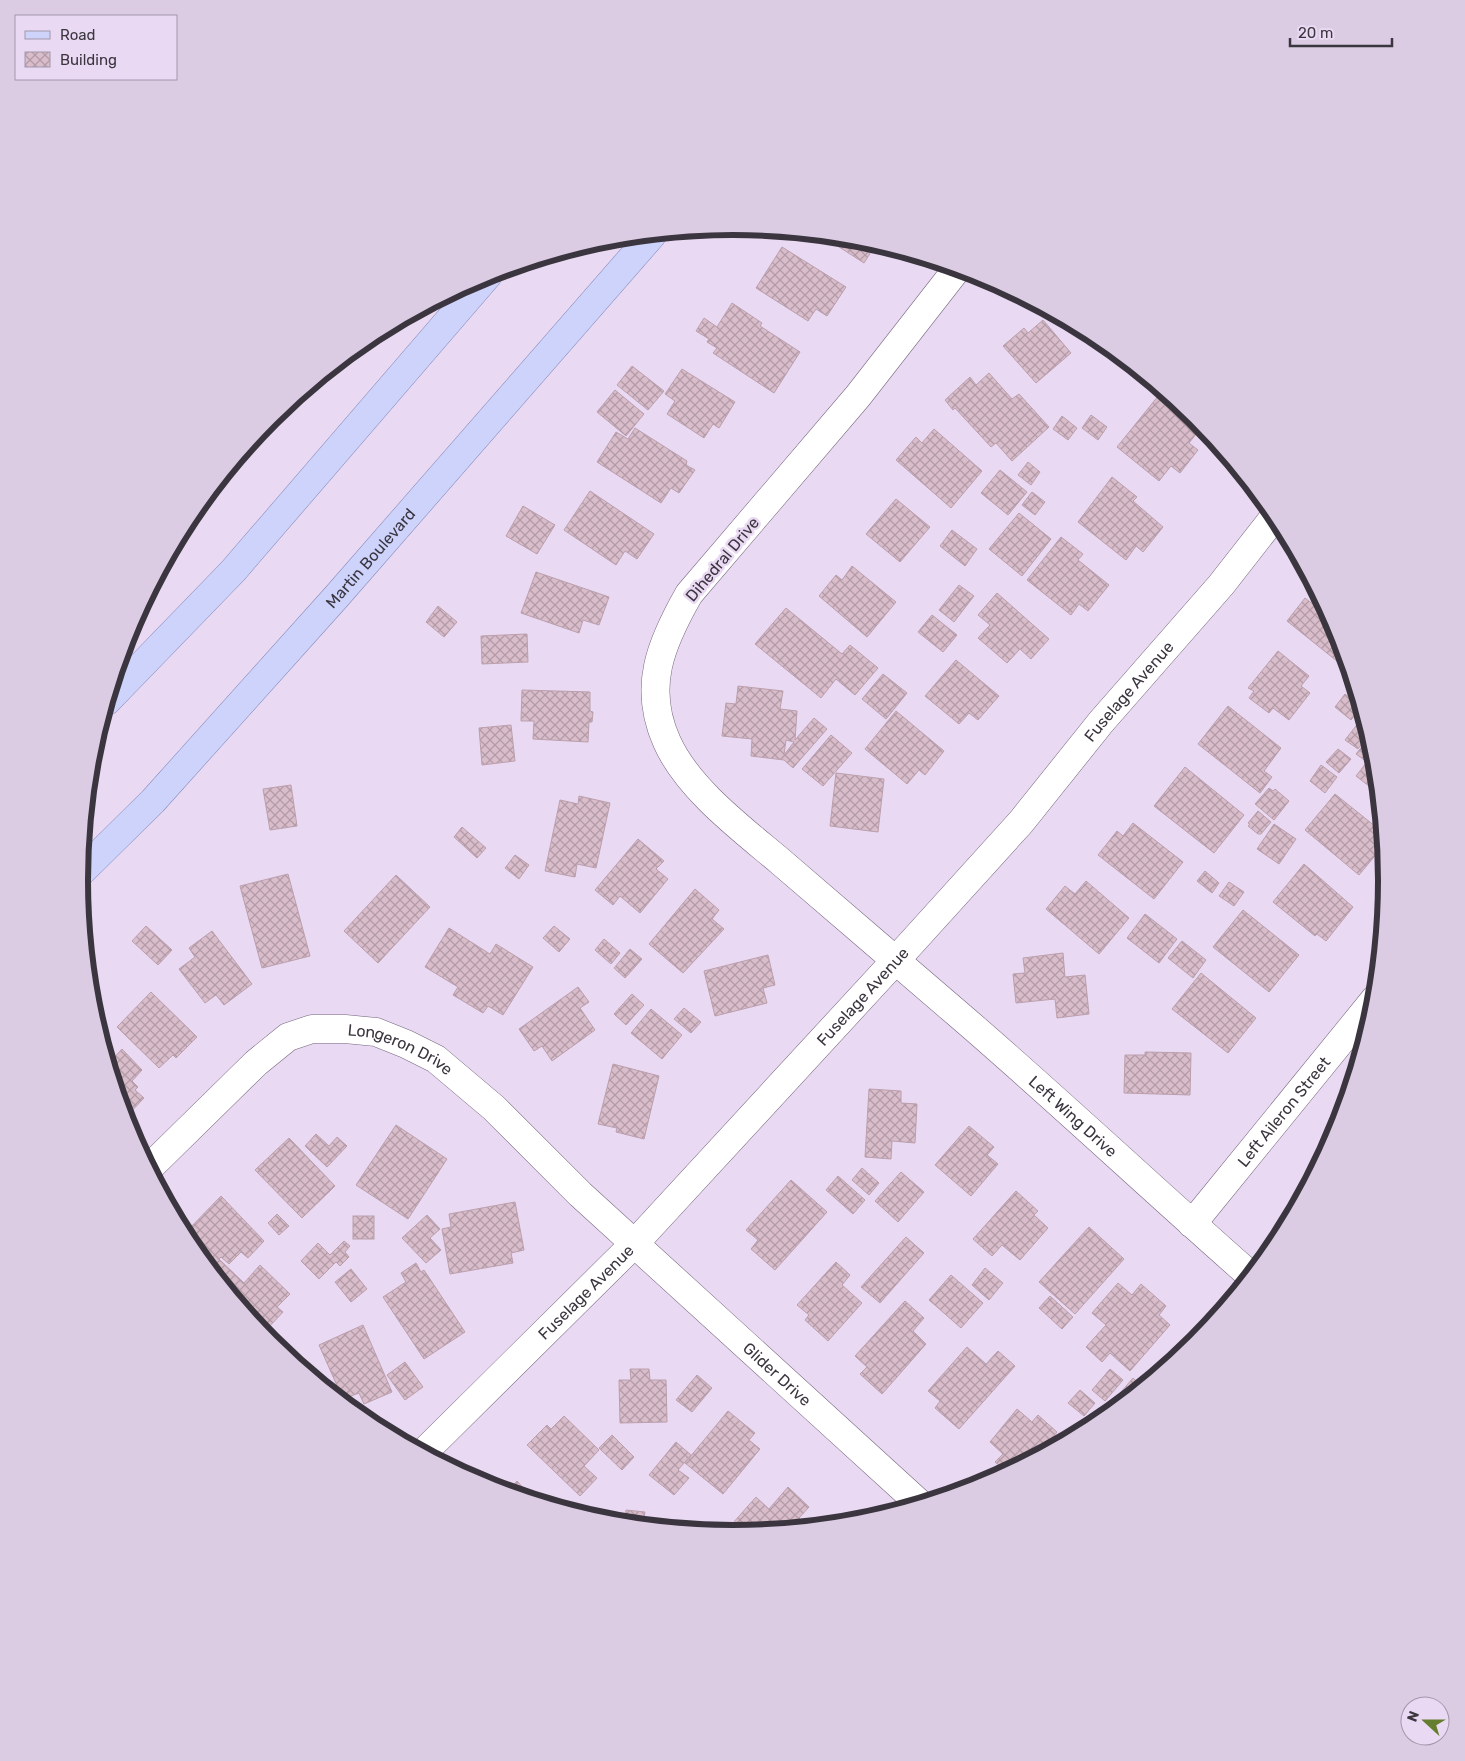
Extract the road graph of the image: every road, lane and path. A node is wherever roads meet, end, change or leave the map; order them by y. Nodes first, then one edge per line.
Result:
1 (647, 241) edge
2 (953, 275) edge
3 (475, 290) edge
4 (1270, 523) edge
5 (116, 692) edge
6 (88, 865) edge
7 (895, 961) junction
8 (1364, 1012) edge
9 (153, 1164) edge
10 (1192, 1224) junction
11 (635, 1243) junction
12 (1245, 1271) edge
13 (428, 1448) edge
14 (915, 1499) edge

1 - 6 main road, Martin Boulevard
2 - 7 street, Dihedral Drive
3 - 5 main road
4 - 7 street, Fuselage Avenue
7 - 10 street, Left Wing Drive
7 - 11 street, Fuselage Avenue
8 - 10 street, Left Aileron Street
9 - 11 street, Longeron Drive
10 - 12 street, Left Wing Drive
11 - 13 street, Fuselage Avenue
11 - 14 street, Glider Drive

